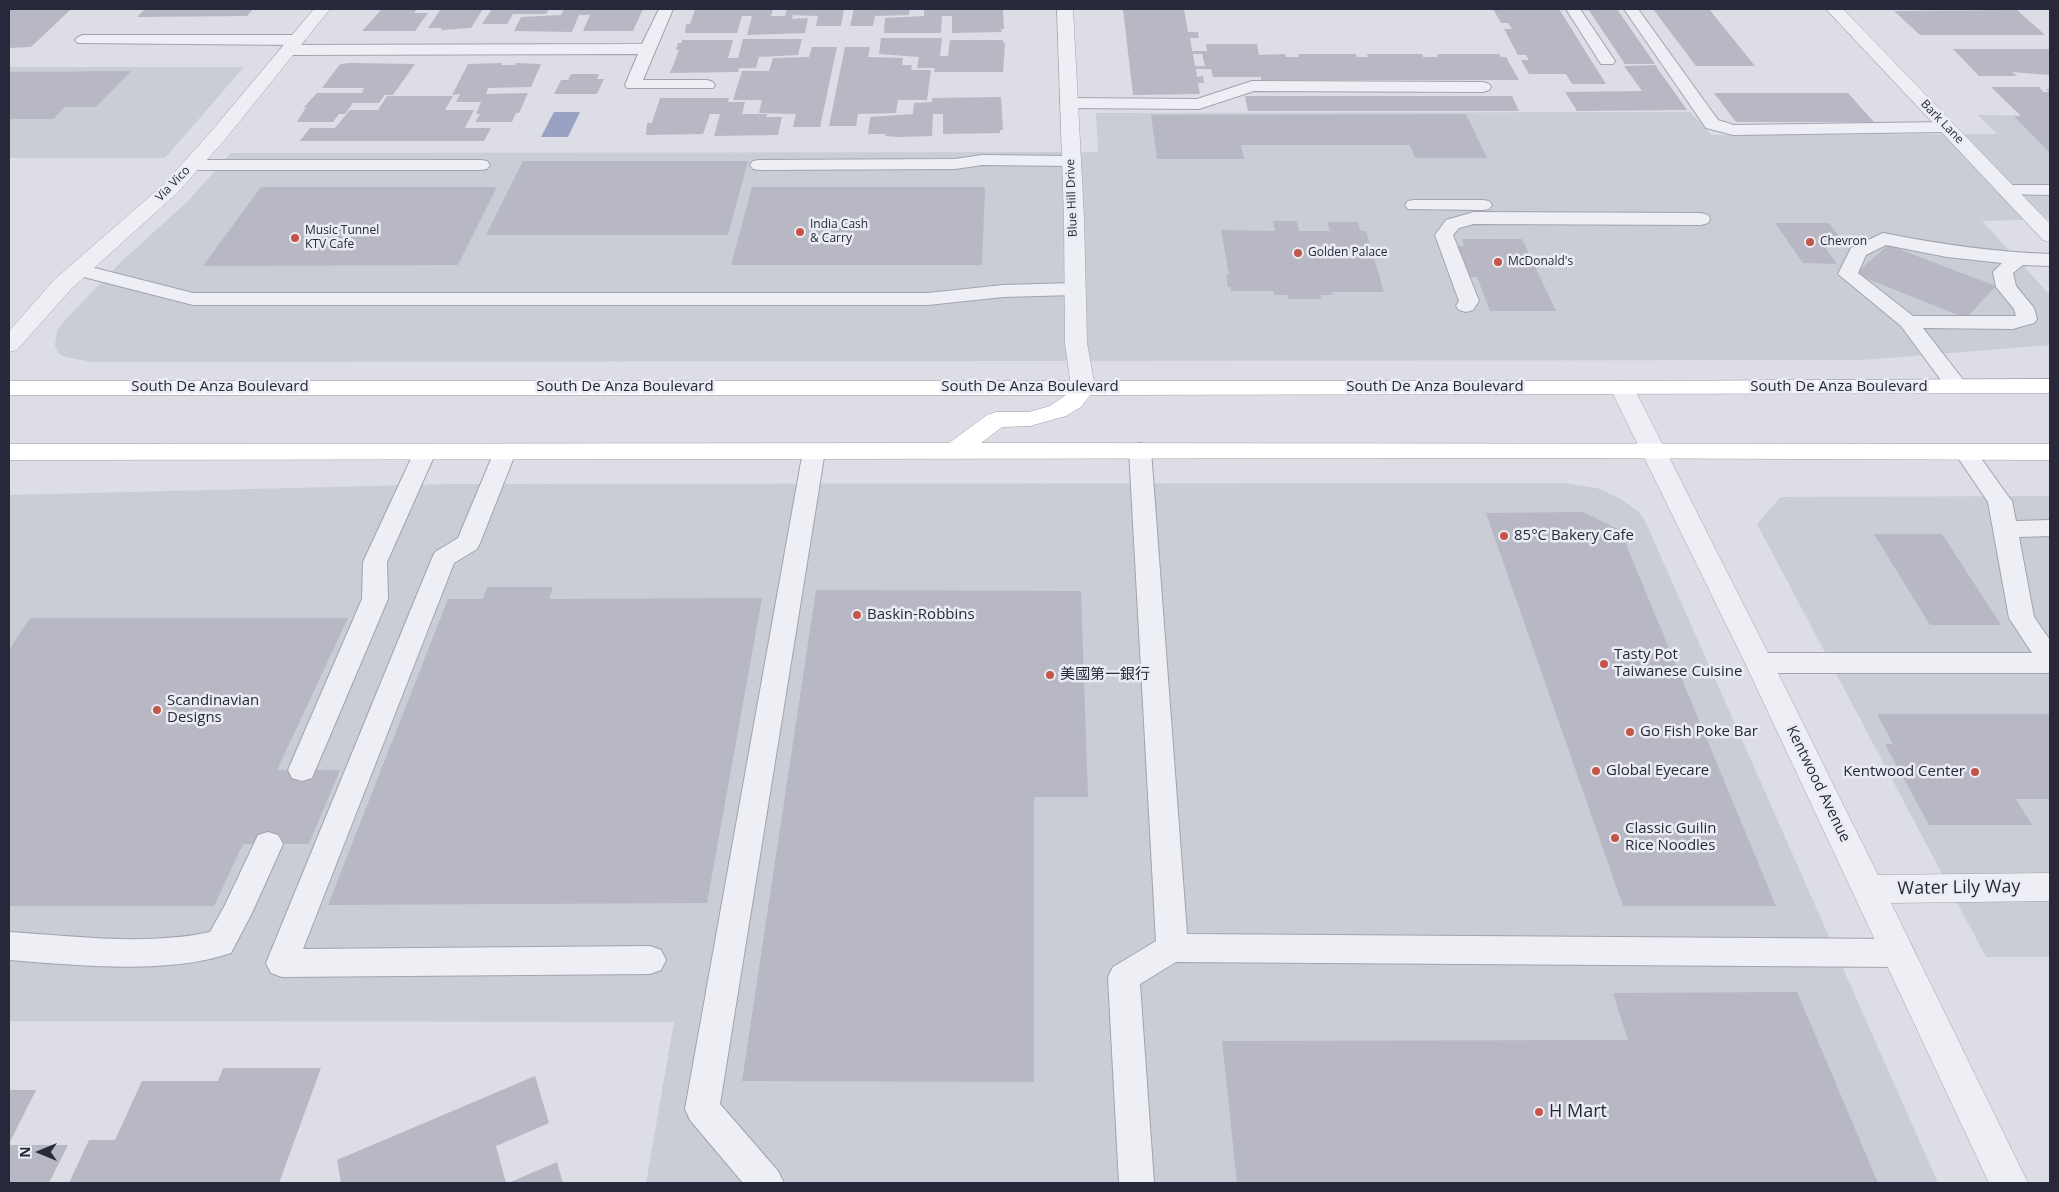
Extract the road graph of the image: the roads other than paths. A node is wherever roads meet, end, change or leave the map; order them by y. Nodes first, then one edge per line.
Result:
1 (322, 9) edge
2 (666, 9) edge
3 (1065, 9) edge
4 (1573, 9) edge
5 (1631, 9) edge
6 (1834, 9) edge
7 (82, 40) dead end
8 (292, 45) junction
9 (648, 49) junction
10 (1608, 61) dead end
11 (707, 85) dead end
12 (1483, 88) dead end
13 (1068, 104) junction
14 (1946, 126) junction
15 (1071, 161) junction
16 (481, 164) dead end
17 (759, 164) dead end
18 (192, 165) junction
19 (2007, 190) junction
20 (2050, 190) edge
21 (1414, 205) dead end
22 (2050, 236) edge
23 (2018, 259) junction
24 (2050, 260) edge
25 (79, 270) junction
26 (1074, 289) junction
27 (1466, 306) dead end
28 (1908, 322) junction
29 (9, 345) edge
30 (1957, 386) junction
31 (2050, 386) edge
32 (1083, 387) junction
33 (9, 388) edge
34 (1622, 388) junction
35 (1140, 450) junction
36 (1652, 450) junction
37 (814, 451) junction
38 (9, 452) edge
39 (424, 452) junction
40 (505, 452) junction
41 (953, 452) junction
42 (1965, 452) junction
43 (2050, 452) edge
44 (2050, 528) edge
45 (2006, 529) junction
46 (2047, 651) edge
47 (1759, 663) junction
48 (302, 770) dead end
49 (268, 844) dead end
50 (2050, 887) edge
51 (1868, 889) junction
52 (9, 946) edge
53 (1172, 948) junction
54 (1899, 953) junction
55 (650, 960) dead end
56 (766, 1183) edge
57 (1136, 1183) edge
58 (2009, 1183) edge

1 - 8 street, Via Vico
2 - 9 lane
3 - 13 street, Blue Hill Drive
4 - 10 lane
5 - 14 lane
6 - 14 street, Bark Lane
7 - 8 lane
8 - 9 lane
8 - 18 street, Via Vico
9 - 11 lane
12 - 13 lane
13 - 15 street, Blue Hill Drive
14 - 19 street, Bark Lane
15 - 17 lane
15 - 26 street, Blue Hill Drive
16 - 18 lane
18 - 25 street, Via Vico
19 - 20 lane
19 - 22 street, Bark Lane
21 - 27 lane
23 - 24 lane
23 - 28 lane
23 - 28 lane
25 - 26 lane
25 - 29 street, Via Vico
26 - 32 street, Blue Hill Drive
28 - 30 lane
30 - 31 main road, South De Anza Boulevard
30 - 34 main road, South De Anza Boulevard
32 - 33 main road, South De Anza Boulevard
32 - 34 main road, South De Anza Boulevard
32 - 41 main road
34 - 36 street, Kentwood Avenue
35 - 36 main road
35 - 41 main road
35 - 53 lane
36 - 42 main road
36 - 47 street, Kentwood Avenue
37 - 40 main road
37 - 41 main road
37 - 56 lane
38 - 39 main road
39 - 40 main road
39 - 48 lane
40 - 55 lane
42 - 43 main road
42 - 45 lane
44 - 45 lane
45 - 46 lane
46 - 47 lane
47 - 51 street, Kentwood Avenue
49 - 52 lane
50 - 51 street, Water Lily Way
51 - 54 street, Kentwood Avenue
53 - 54 lane
53 - 57 lane
54 - 58 street, Kentwood Avenue

